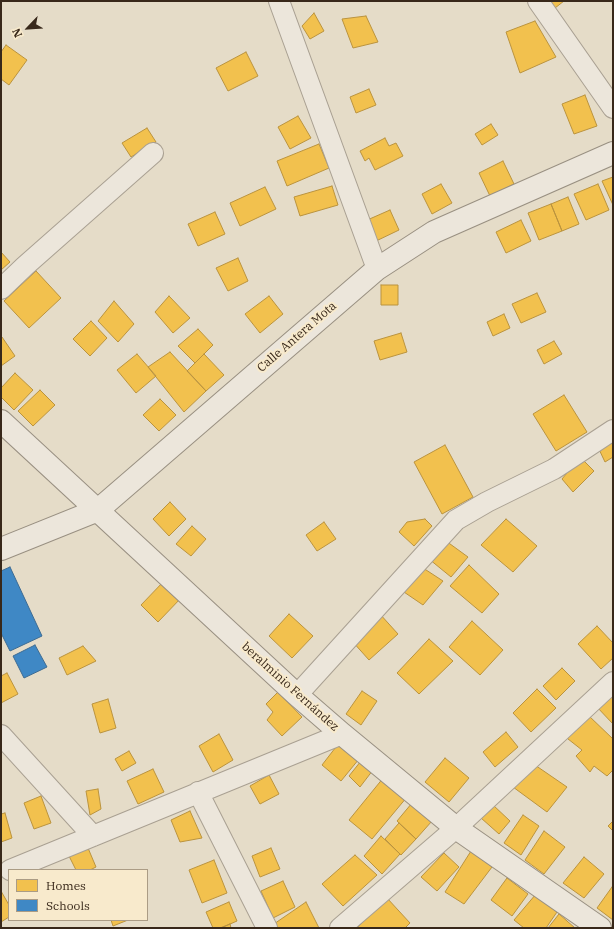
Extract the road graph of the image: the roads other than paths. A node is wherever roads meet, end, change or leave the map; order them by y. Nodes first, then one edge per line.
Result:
1 (279, 1) edge
2 (538, 1) edge
3 (613, 108) edge
4 (153, 153) dead end
5 (613, 153) edge
6 (377, 269) junction
7 (1, 289) edge
8 (1, 421) edge
9 (613, 430) edge
10 (98, 510) junction
11 (1, 549) edge
12 (613, 682) edge
13 (296, 695) junction
14 (342, 734) junction
15 (1, 735) edge
16 (198, 792) junction
17 (456, 828) junction
18 (93, 836) junction
19 (12, 869) edge
20 (267, 928) edge
21 (340, 928) edge
22 (600, 928) edge

1 - 6 street
2 - 3 street
4 - 7 street
5 - 6 main road, Calle Antera Mota
6 - 10 main road, Calle Antera Mota
8 - 10 main road, beralminio Fernández
9 - 13 street
10 - 11 main road, Calle Antera Mota
10 - 13 main road, beralminio Fernández
12 - 17 street
13 - 14 main road, beralminio Fernández
14 - 16 street
14 - 17 main road, beralminio Fernández
15 - 18 street
16 - 18 street
16 - 20 street
17 - 21 street
17 - 22 main road, beralminio Fernández
18 - 19 street

